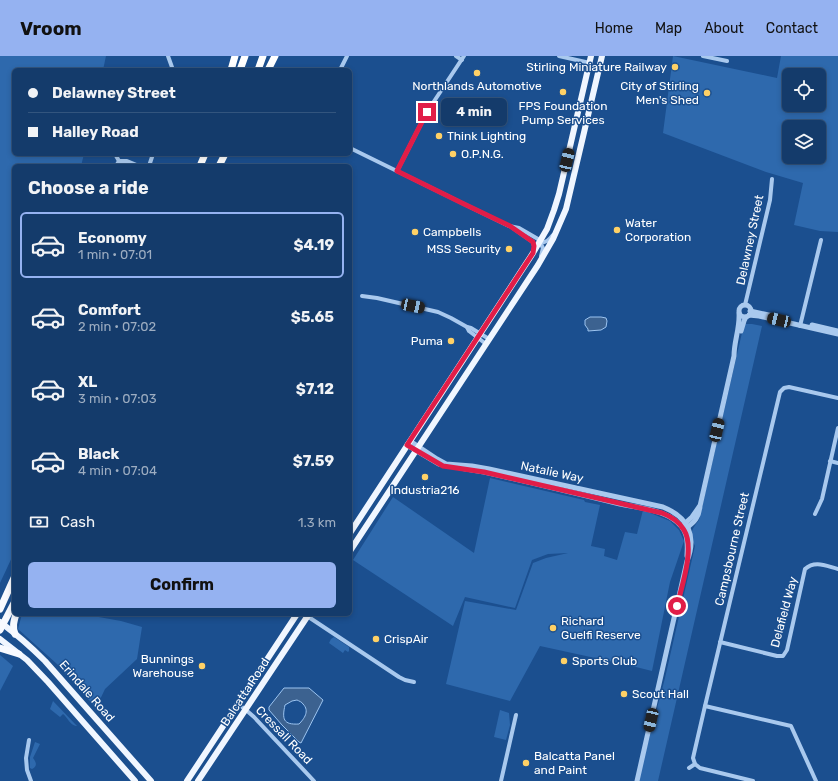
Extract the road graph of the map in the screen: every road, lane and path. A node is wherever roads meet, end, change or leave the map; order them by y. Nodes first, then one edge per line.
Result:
1 (168, 56) edge
2 (235, 56) edge
3 (245, 56) edge
4 (264, 56) edge
5 (275, 56) edge
6 (347, 56) edge
7 (456, 56) edge
8 (559, 56) edge
9 (591, 56) edge
10 (602, 56) edge
11 (703, 56) edge
12 (463, 58) edge
13 (727, 61) dead end
14 (590, 63) junction
15 (172, 68) edge
16 (231, 68) edge
17 (241, 68) edge
18 (259, 68) edge
19 (269, 68) edge
20 (341, 68) edge
21 (352, 149) edge
22 (116, 156) edge
23 (119, 161) junction
24 (117, 164) edge
25 (134, 164) edge
26 (397, 171) junction
27 (772, 179) dead end
28 (558, 228) junction
29 (821, 240) dead end
30 (538, 242) junction
31 (538, 265) junction
32 (362, 296) dead end
33 (745, 305) junction
34 (739, 313) junction
35 (749, 314) junction
36 (800, 324) junction
37 (838, 331) edge
38 (838, 334) edge
39 (479, 336) junction
40 (488, 342) junction
41 (734, 356) junction
42 (838, 398) edge
43 (838, 428) edge
44 (409, 443) junction
45 (417, 448) junction
46 (830, 461) junction
47 (838, 463) edge
48 (815, 514) dead end
49 (685, 527) junction
50 (352, 530) edge
51 (352, 548) edge
52 (838, 569) edge
53 (12, 582) edge
54 (1, 605) edge
55 (12, 607) edge
56 (16, 616) edge
57 (296, 616) edge
58 (306, 616) edge
59 (309, 616) edge
60 (1, 626) edge
61 (15, 634) junction
62 (0, 639) edge
63 (720, 642) junction
64 (0, 648) edge
65 (19, 654) junction
66 (414, 682) dead end
67 (238, 704) junction
68 (705, 706) junction
69 (246, 710) junction
70 (516, 715) dead end
71 (29, 740) dead end
72 (694, 764) junction
73 (689, 768) dead end
74 (31, 781) edge
75 (135, 781) edge
76 (151, 781) edge
77 (187, 781) edge
78 (198, 781) edge
79 (314, 781) edge
80 (501, 781) edge
81 (637, 781) edge
82 (753, 781) edge
83 (816, 781) edge

1 - 15 street
2 - 16 highway
3 - 17 highway
4 - 18 highway
5 - 19 highway
6 - 20 street
7 - 12 street
8 - 14 street
9 - 14 main road
10 - 28 main road
11 - 13 street
12 - 26 street
14 - 30 main road
21 - 26 street
22 - 23 street
23 - 24 street
23 - 25 street
26 - 30 street
27 - 33 street, Delawney Street
28 - 30 street
28 - 31 main road
29 - 36 street
30 - 31 street
30 - 39 main road
31 - 40 main road
32 - 39 street
33 - 34 street
33 - 35 street
34 - 35 street
34 - 41 street
35 - 36 street
35 - 41 street
36 - 37 street
36 - 38 street
39 - 40 street
39 - 44 main road
40 - 45 main road
41 - 49 street
42 - 63 street, Campsbourne Street
43 - 46 street
44 - 45 street, Natalie Way
44 - 50 main road
45 - 49 street, Natalie Way
45 - 51 main road
46 - 47 street
46 - 48 street
49 - 81 street
52 - 63 street, Delafield Way
53 - 54 highway
55 - 60 highway
56 - 61 highway
57 - 67 main road, Balcatta Road
58 - 69 main road, Balcatta Road
59 - 66 street
60 - 61 main road, Erindale Road
61 - 76 main road, Erindale Road
62 - 65 main road, Erindale Road
63 - 68 street, Campsbourne Street
64 - 65 highway
65 - 75 main road, Erindale Road
67 - 69 street, Cressall Road
67 - 77 main road, Balcatta Road
68 - 72 street, Campsbourne Street
68 - 83 street
69 - 78 main road, Balcatta Road
69 - 79 street, Cressall Road
70 - 80 street
71 - 74 street
72 - 73 street
72 - 82 street

